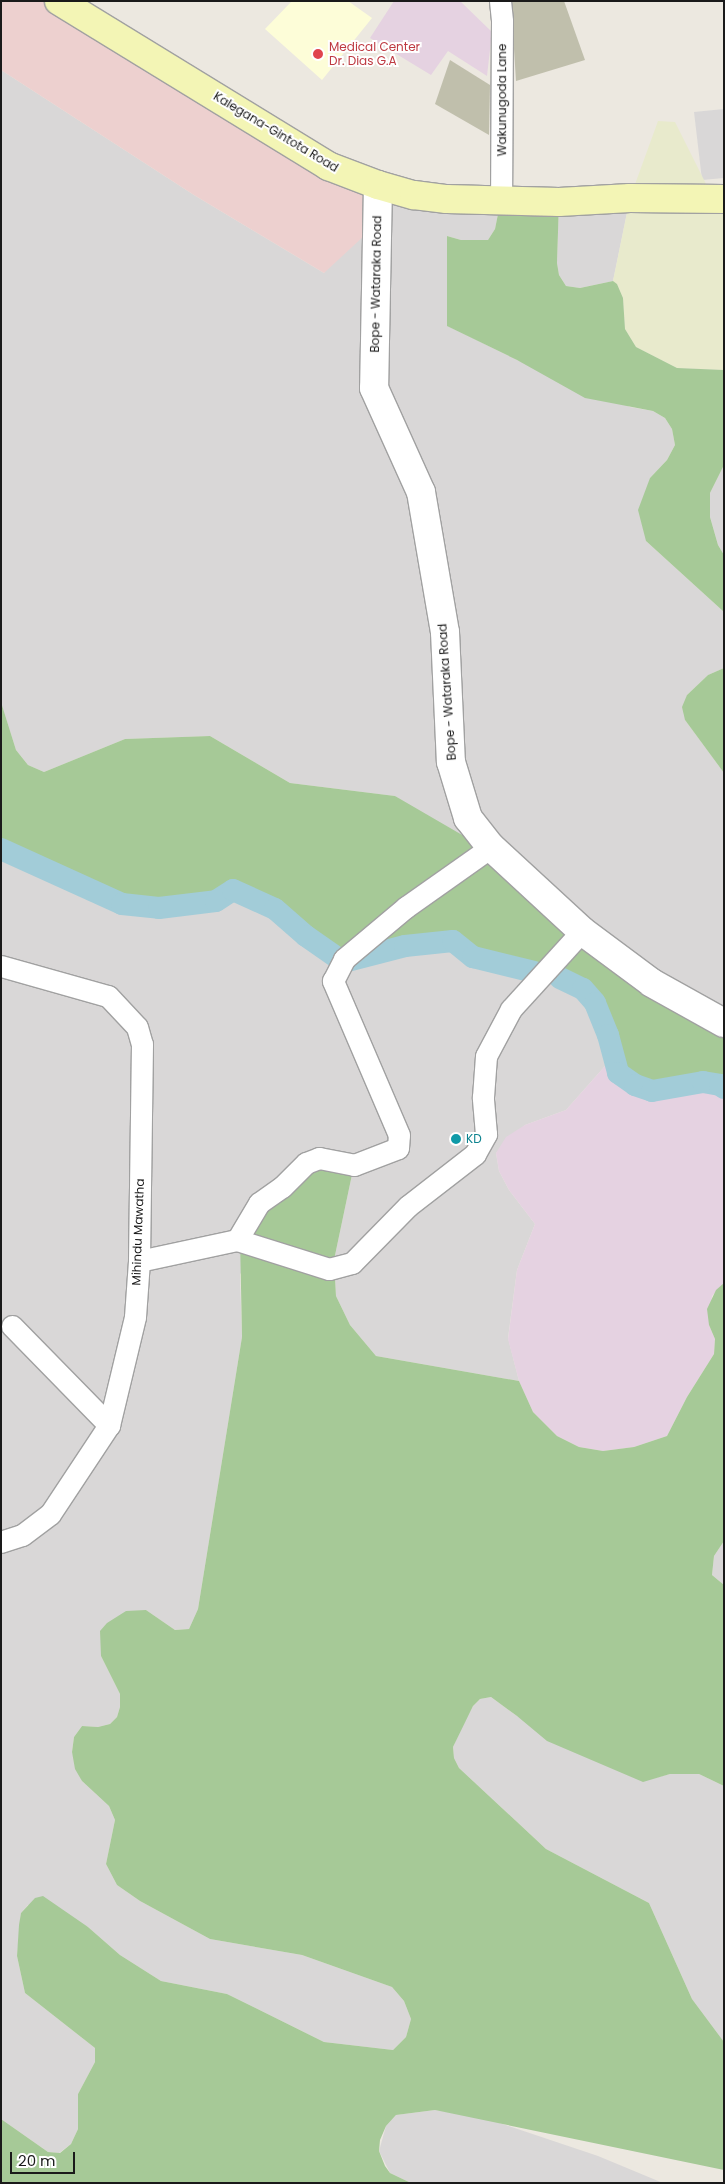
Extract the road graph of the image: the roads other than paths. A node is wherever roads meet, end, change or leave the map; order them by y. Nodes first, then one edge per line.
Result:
1 (58, 1) edge
2 (500, 1) edge
3 (378, 185) junction
4 (501, 199) junction
5 (724, 199) edge
6 (491, 847) junction
7 (582, 931) junction
8 (1, 966) edge
9 (724, 1023) edge
10 (237, 1240) junction
11 (139, 1261) junction
12 (12, 1326) dead end
13 (110, 1425) junction
14 (1, 1542) edge

1 - 3 main road, Kalegana-Gintota Road
2 - 4 street, Wakunugoda Lane
3 - 4 main road, Kalegana-Gintota Road
3 - 6 street, Bope - Wataraka Road
4 - 5 main road, Kalegana-Gintota Road
6 - 7 street, Bope - Wataraka Road
6 - 10 street
7 - 9 street, Bope - Wataraka Road
7 - 10 street
8 - 11 street, Mihindu Mawatha
10 - 11 street
11 - 13 street, Mihindu Mawatha
12 - 13 street
13 - 14 street, Mihindu Mawatha

